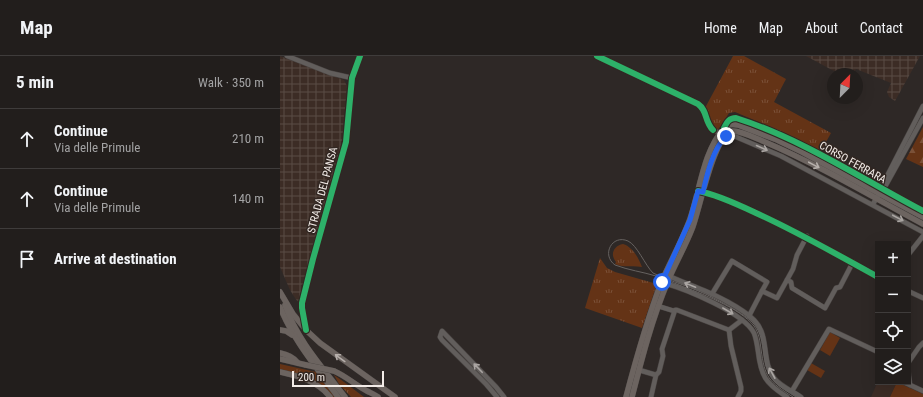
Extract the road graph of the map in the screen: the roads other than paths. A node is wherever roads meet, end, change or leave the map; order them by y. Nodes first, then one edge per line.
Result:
1 (286, 56) edge
2 (360, 56) edge
3 (597, 56) edge
4 (352, 78) junction
5 (923, 102) edge
6 (923, 106) edge
7 (923, 118) edge
8 (724, 128) junction
9 (773, 132) junction
10 (723, 135) junction
11 (802, 152) junction
12 (701, 190) junction
13 (881, 191) junction
14 (876, 199) junction
15 (873, 204) junction
16 (923, 211) edge
17 (923, 217) edge
18 (923, 224) edge
19 (923, 232) edge
20 (807, 236) junction
21 (923, 236) edge
22 (911, 251) edge
23 (854, 262) junction
24 (875, 272) edge
25 (668, 275) junction
26 (875, 275) edge
27 (787, 280) junction
28 (664, 283) junction
29 (762, 290) junction
30 (280, 292) edge
31 (712, 294) junction
32 (911, 294) edge
33 (923, 300) edge
34 (280, 306) edge
35 (658, 306) junction
36 (674, 311) junction
37 (749, 316) junction
38 (742, 320) junction
39 (280, 330) edge
40 (306, 330) junction
41 (729, 330) junction
42 (923, 339) edge
43 (922, 344) edge
44 (875, 351) edge
45 (280, 353) edge
46 (307, 356) junction
47 (280, 359) edge
48 (911, 359) edge
49 (299, 363) junction
50 (636, 369) junction
51 (280, 372) edge
52 (656, 375) junction
53 (910, 385) edge
54 (367, 391) junction
55 (792, 391) junction
56 (923, 391) edge
57 (330, 397) edge
58 (338, 397) edge
59 (345, 397) edge
60 (372, 397) edge
61 (378, 397) edge
62 (395, 397) edge
63 (497, 397) edge
64 (504, 397) edge
65 (626, 397) edge
66 (632, 397) edge
67 (651, 397) edge
68 (738, 397) edge
69 (787, 397) edge
70 (801, 397) edge

1 - 4 street
2 - 4 street, STRADA DEL PANSA
3 - 10 street
4 - 40 street, STRADA DEL PANSA
5 - 6 street
6 - 13 street
7 - 13 street
8 - 9 street, CORSO FERRARA
8 - 10 main road
8 - 11 main road, CORSO FERRARA
9 - 11 street, CORSO FERRARA
9 - 13 street, CORSO FERRARA
10 - 12 main road
10 -> 14 main road, CORSO FERRARA
10 -> 15 street
11 - 13 main road, CORSO FERRARA
12 - 20 street
12 - 25 main road
13 - 14 street
13 - 16 street, CORSO FERRARA
13 - 17 main road, CORSO FERRARA
14 - 15 street
14 - 18 main road, CORSO FERRARA
15 -> 19 street
20 - 23 street
20 - 27 street
21 - 22 street
23 - 24 street
23 - 26 street
23 - 27 street
25 - 28 main road
31 -> 25 street
27 - 29 street
28 - 35 main road
28 -> 38 street
28 - 50 main road
29 - 31 street
29 - 37 street
30 - 40 main road
30 - 59 main road
31 - 37 street
32 - 33 street
34 - 46 main road
35 - 36 street
35 - 50 main road
36 - 41 street
36 - 52 street
55 -> 37 street
38 - 41 street
38 - 69 street
39 - 46 main road
62 -> 40 main road
41 - 68 street
42 - 43 street
43 - 48 street
44 - 55 street
45 - 49 main road
46 - 58 main road
47 - 49 main road
49 - 54 main road, bridge
50 - 52 street
50 - 65 main road
50 - 66 main road
51 - 57 main road
52 - 67 street
53 - 56 street
54 - 60 main road
54 - 61 main road
55 - 70 street
64 -> 63 street

